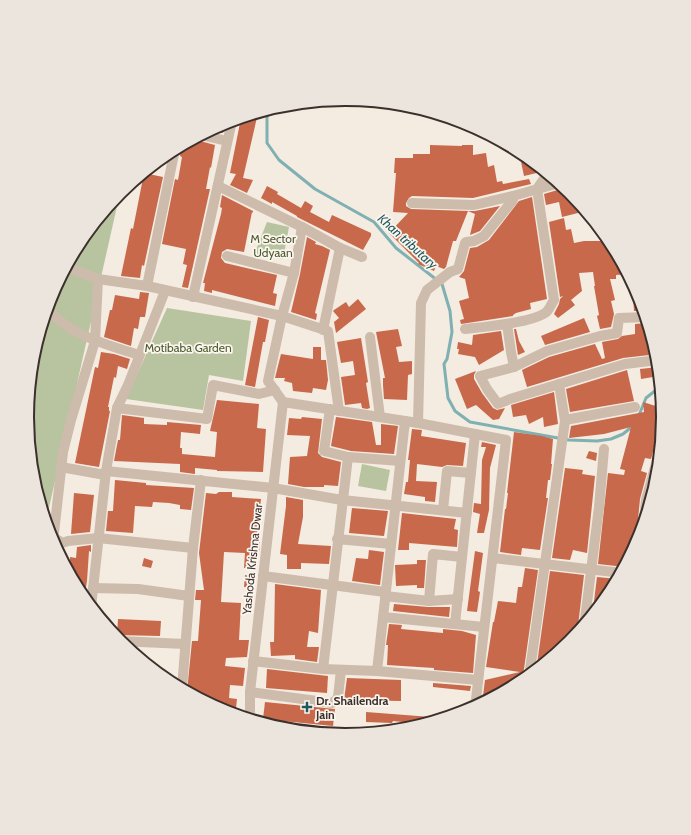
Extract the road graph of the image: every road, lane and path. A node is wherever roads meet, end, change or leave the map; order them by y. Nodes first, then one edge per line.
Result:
1 (230, 128) edge
2 (210, 137) edge
3 (227, 142) junction
4 (173, 157) edge
5 (546, 179) edge
6 (553, 185) edge
7 (218, 186) junction
8 (537, 189) junction
9 (513, 196) junction
10 (412, 203) dead end
11 (302, 226) junction
12 (340, 248) junction
13 (227, 256) dead end
14 (362, 257) dead end
15 (72, 269) edge
16 (294, 273) junction
17 (98, 279) junction
18 (147, 286) junction
19 (165, 291) junction
20 (193, 297) junction
21 (52, 314) edge
22 (282, 316) junction
23 (640, 317) edge
24 (507, 324) junction
25 (465, 329) dead end
26 (323, 330) junction
27 (370, 337) dead end
28 (95, 341) junction
29 (139, 355) junction
30 (652, 361) edge
31 (514, 367) junction
32 (559, 384) junction
33 (274, 390) junction
34 (283, 402) junction
35 (634, 407) dead end
36 (117, 408) junction
37 (334, 410) junction
38 (380, 417) junction
39 (565, 420) junction
40 (405, 421) junction
41 (418, 423) junction
42 (475, 434) junction
43 (604, 449) dead end
44 (348, 457) junction
45 (400, 461) junction
46 (61, 467) junction
47 (105, 473) junction
48 (471, 473) junction
49 (201, 480) junction
50 (273, 488) junction
51 (342, 500) junction
52 (396, 505) junction
53 (442, 510) junction
54 (467, 513) junction
55 (55, 528) edge
56 (98, 538) junction
57 (337, 539) junction
58 (60, 542) edge
59 (391, 544) junction
60 (193, 548) junction
61 (462, 557) junction
62 (493, 558) junction
63 (545, 564) junction
64 (592, 570) junction
65 (615, 572) edge
66 (263, 576) junction
67 (332, 585) junction
68 (93, 588) junction
69 (385, 594) junction
70 (189, 596) junction
71 (458, 598) junction
72 (92, 599) edge
73 (429, 601) junction
74 (586, 616) edge
75 (383, 617) junction
76 (455, 624) junction
77 (484, 627) junction
78 (129, 641) edge
79 (185, 644) junction
80 (253, 661) junction
81 (323, 669) junction
82 (530, 669) edge
83 (341, 670) junction
84 (377, 671) junction
85 (478, 680) junction
86 (182, 683) edge
87 (250, 692) junction
88 (476, 700) edge
89 (250, 714) edge

1 - 3 street
2 - 3 street
3 - 7 street
4 - 18 street
5 - 8 street
6 - 8 street
7 - 11 street
7 - 20 street
8 - 9 street
8 - 24 street
9 - 10 street
9 - 41 street
11 - 12 street
11 - 16 street
12 - 14 street
12 - 26 street
13 - 16 street
15 - 17 street
16 - 22 street
17 - 18 street
17 - 28 street
18 - 19 street
19 - 20 street
19 - 29 street
20 - 22 street
21 - 28 street
22 - 26 street
22 - 33 street
23 - 31 street
24 - 25 street
24 - 31 street
26 - 37 street
27 - 38 street
28 - 29 street
28 - 46 street
29 - 36 street
30 - 32 street
31 - 32 street
32 - 39 street
33 - 34 street
33 - 36 street
34 - 37 street
34 - 50 street, Yashoda Krishna Dwar
35 - 39 street
36 - 47 street
37 - 38 street
37 - 44 street
38 - 40 street
39 - 63 street
40 - 41 street
40 - 45 street
41 - 42 street
42 - 48 street
42 - 62 street
43 - 64 street
44 - 45 street
44 - 51 street
45 - 52 street
46 - 47 street
46 - 55 street
47 - 49 street
47 - 56 street
48 - 53 street
48 - 54 street
49 - 50 street
49 - 60 street
50 - 51 street
50 - 66 street, Yashoda Krishna Dwar
51 - 52 street
51 - 57 street
52 - 53 street
52 - 59 street
53 - 54 street
54 - 61 street
56 - 58 street
56 - 60 street
56 - 68 street
57 - 59 street
57 - 67 street
59 - 69 street
60 - 70 street
61 - 71 street
61 - 73 street
62 - 63 street
62 - 77 street
63 - 64 street
63 - 82 street
64 - 65 street
64 - 74 street
66 - 67 street
66 - 80 street, Yashoda Krishna Dwar
67 - 69 street
67 - 81 street
68 - 70 street
68 - 72 street
69 - 73 street
69 - 75 street
70 - 79 street
71 - 73 street
71 - 76 street
75 - 76 street
75 - 84 street
76 - 77 street
77 - 85 street
78 - 79 street
79 - 86 street
80 - 81 street
80 - 87 street, Yashoda Krishna Dwar
81 - 83 street
83 - 84 street
83 - 87 street
84 - 85 street
85 - 88 street
87 - 89 street, Yashoda Krishna Dwar

